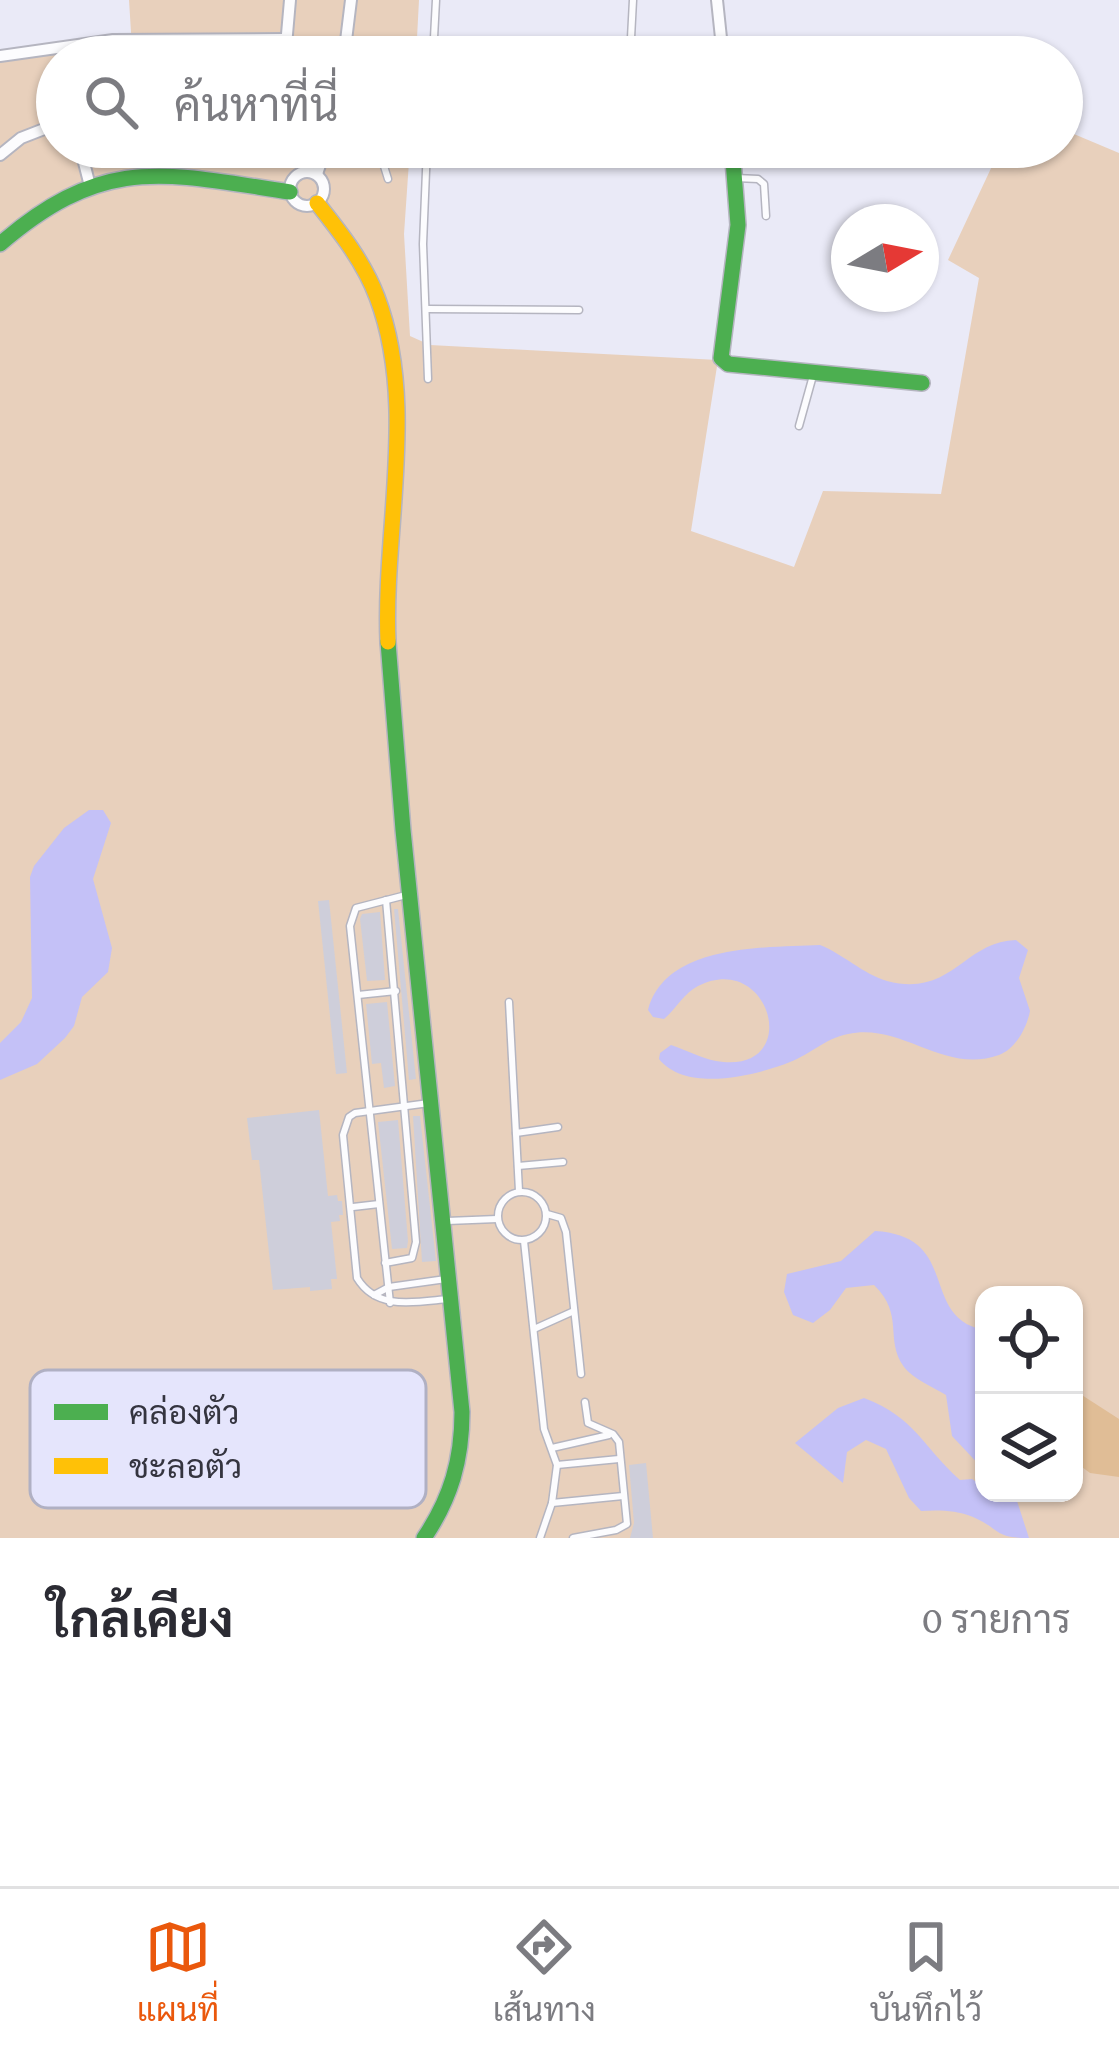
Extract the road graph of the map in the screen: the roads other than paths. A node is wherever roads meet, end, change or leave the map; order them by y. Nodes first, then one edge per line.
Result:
1 (290, 0) edge
2 (351, 0) edge
3 (436, 0) edge
4 (633, 0) edge
5 (717, 0) edge
6 (286, 36) edge
7 (347, 36) edge
8 (434, 36) edge
9 (631, 36) edge
10 (721, 36) edge
11 (36, 51) edge
12 (0, 56) edge
13 (36, 132) edge
14 (0, 154) edge
15 (85, 168) edge
16 (319, 168) edge
17 (385, 168) edge
18 (427, 168) edge
19 (733, 168) edge
20 (317, 174) junction
21 (734, 178) junction
22 (388, 179) dead end
23 (90, 186) junction
24 (290, 192) junction
25 (317, 203) junction
26 (766, 216) dead end
27 (0, 244) edge
28 (425, 309) junction
29 (579, 310) dead end
30 (814, 372) junction
31 (428, 379) dead end
32 (922, 383) dead end
33 (800, 426) dead end
34 (410, 894) junction
35 (386, 900) junction
36 (396, 991) junction
37 (358, 995) junction
38 (509, 1002) dead end
39 (433, 1103) junction
40 (406, 1107) junction
41 (369, 1109) junction
42 (558, 1127) dead end
43 (516, 1133) junction
44 (562, 1162) dead end
45 (518, 1166) junction
46 (519, 1191) junction
47 (379, 1204) junction
48 (352, 1207) junction
49 (547, 1214) junction
50 (497, 1219) junction
51 (445, 1221) junction
52 (524, 1241) junction
53 (385, 1263) junction
54 (451, 1278) junction
55 (388, 1287) junction
56 (374, 1294) junction
57 (453, 1298) junction
58 (390, 1303) junction
59 (574, 1311) junction
60 (533, 1329) junction
61 (581, 1374) dead end
62 (585, 1402) dead end
63 (613, 1434) junction
64 (552, 1448) junction
65 (619, 1459) junction
66 (557, 1465) junction
67 (623, 1496) junction
68 (552, 1503) junction
69 (424, 1538) edge
70 (540, 1538) edge
71 (573, 1538) edge

1 - 6 street
2 - 7 street
3 - 8 lane
4 - 9 lane
5 - 10 street
11 - 12 street
13 - 14 street
15 - 23 street
16 - 20 street
17 - 22 lane
18 - 28 lane
19 - 21 street
20 - 24 street
20 - 25 street
21 - 26 lane
21 - 30 street
23 - 24 street
23 - 27 street
24 - 25 street
25 - 34 street
28 - 29 lane
28 - 31 lane
30 - 32 street
30 - 33 lane
34 - 35 lane
34 - 39 street
35 - 36 lane
35 - 37 lane
36 - 37 lane
36 - 40 lane
37 - 41 lane
38 - 43 lane
39 - 40 lane
39 - 51 street
40 - 41 lane
40 - 53 lane
41 - 47 lane
41 - 48 lane
42 - 43 lane
43 - 45 lane
44 - 45 lane
45 - 46 lane
46 - 49 lane
46 - 50 lane
47 - 48 lane
47 - 53 lane
48 - 56 lane
49 - 52 lane
49 - 59 lane
50 - 51 lane
50 - 52 lane
51 - 54 street
52 - 60 lane
53 - 55 lane
54 - 55 lane
54 - 57 street
55 - 56 lane
55 - 58 lane
56 - 58 lane
57 - 58 lane
57 - 69 street
59 - 60 lane
59 - 61 lane
60 - 64 lane
62 - 63 lane
63 - 64 lane
63 - 65 lane
64 - 66 lane
65 - 66 lane
65 - 67 lane
66 - 68 lane
67 - 68 lane
67 - 71 lane
68 - 70 lane

